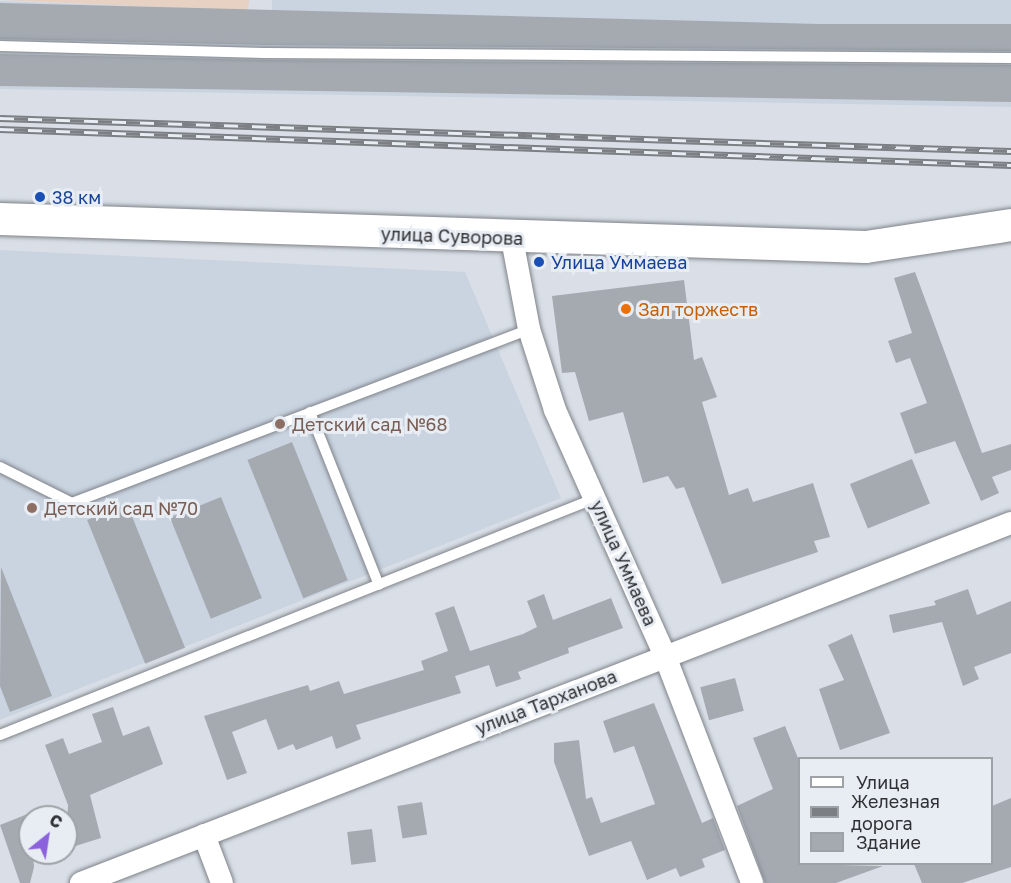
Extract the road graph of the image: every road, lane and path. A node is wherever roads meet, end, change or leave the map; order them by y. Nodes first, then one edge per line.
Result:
1 (0, 46) edge
2 (1011, 58) edge
3 (0, 219) edge
4 (1011, 225) edge
5 (512, 239) junction
6 (529, 329) junction
7 (310, 412) junction
8 (0, 467) edge
9 (596, 498) junction
10 (1011, 523) edge
11 (379, 585) junction
12 (664, 656) junction
13 (0, 735) edge
14 (204, 836) junction
15 (81, 883) edge
16 (222, 883) edge
17 (752, 883) edge

1 - 2 lane
3 - 5 main road, улица Суворова
4 - 5 main road, улица Суворова
5 - 6 street, улица Уммаева
6 - 7 lane
6 - 9 street, улица Уммаева
7 - 8 lane
7 - 11 lane
9 - 11 lane
9 - 12 street, улица Уммаева
10 - 12 street, улица Тарханова
11 - 13 lane
12 - 14 street, улица Тарханова
12 - 17 street, улица Уммаева
14 - 15 street, улица Тарханова
14 - 16 street

